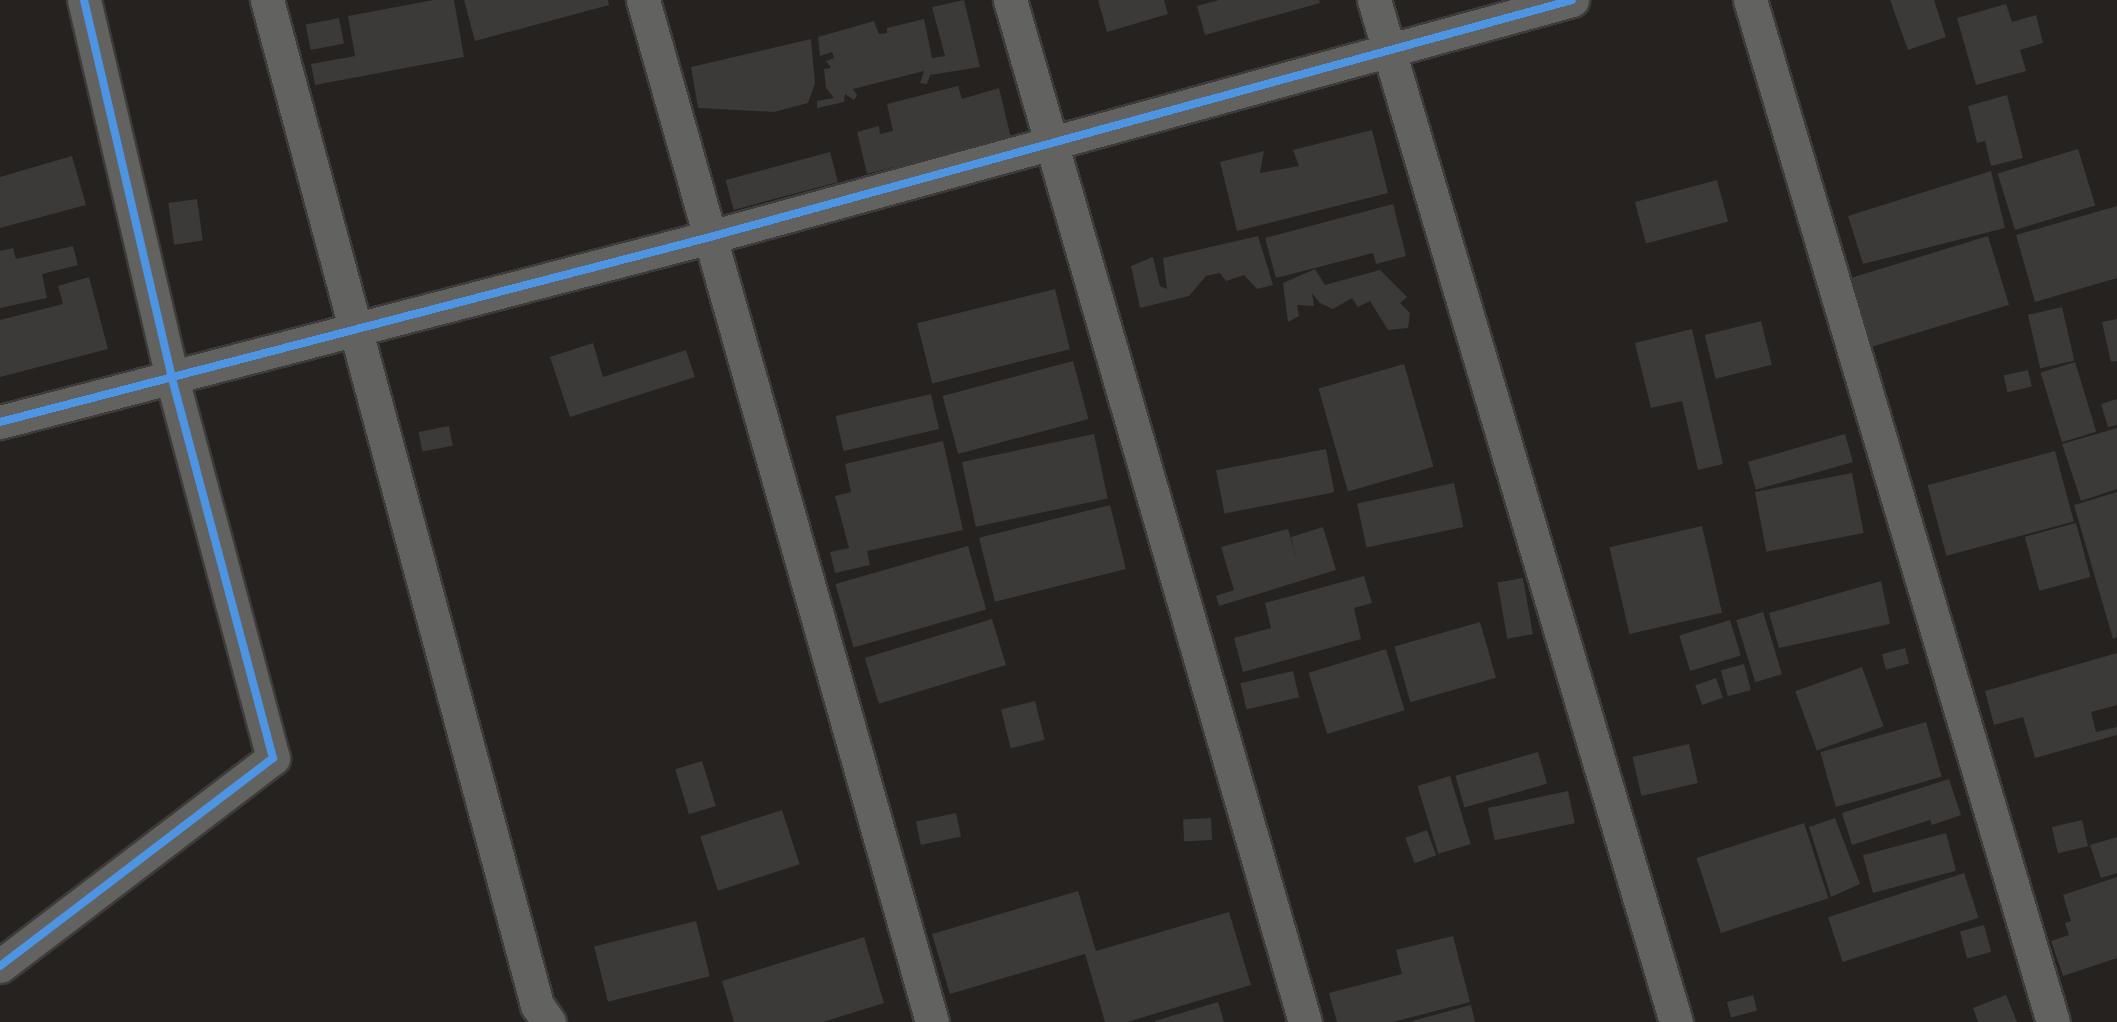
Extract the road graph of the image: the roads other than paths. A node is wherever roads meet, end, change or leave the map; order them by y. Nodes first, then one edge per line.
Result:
1 (84, 0) edge
2 (267, 0) edge
3 (643, 0) edge
4 (1010, 0) edge
5 (1374, 0) edge
6 (1572, 0) edge
7 (1750, 0) edge
8 (1389, 51) junction
9 (1052, 143) junction
10 (710, 237) junction
11 (355, 330) junction
12 (172, 378) junction
13 (0, 423) edge
14 (0, 966) edge
15 (549, 1022) edge
16 (932, 1022) edge
17 (1305, 1022) edge
18 (1676, 1022) edge
19 (2053, 1022) edge

1 - 12 street
2 - 11 street
3 - 10 street
4 - 9 street
5 - 8 street
6 - 8 street
7 - 19 street
8 - 9 street
8 - 18 street
9 - 10 street
9 - 17 street
10 - 11 street
10 - 16 street
11 - 12 street
11 - 15 street
12 - 13 street
12 - 14 street

